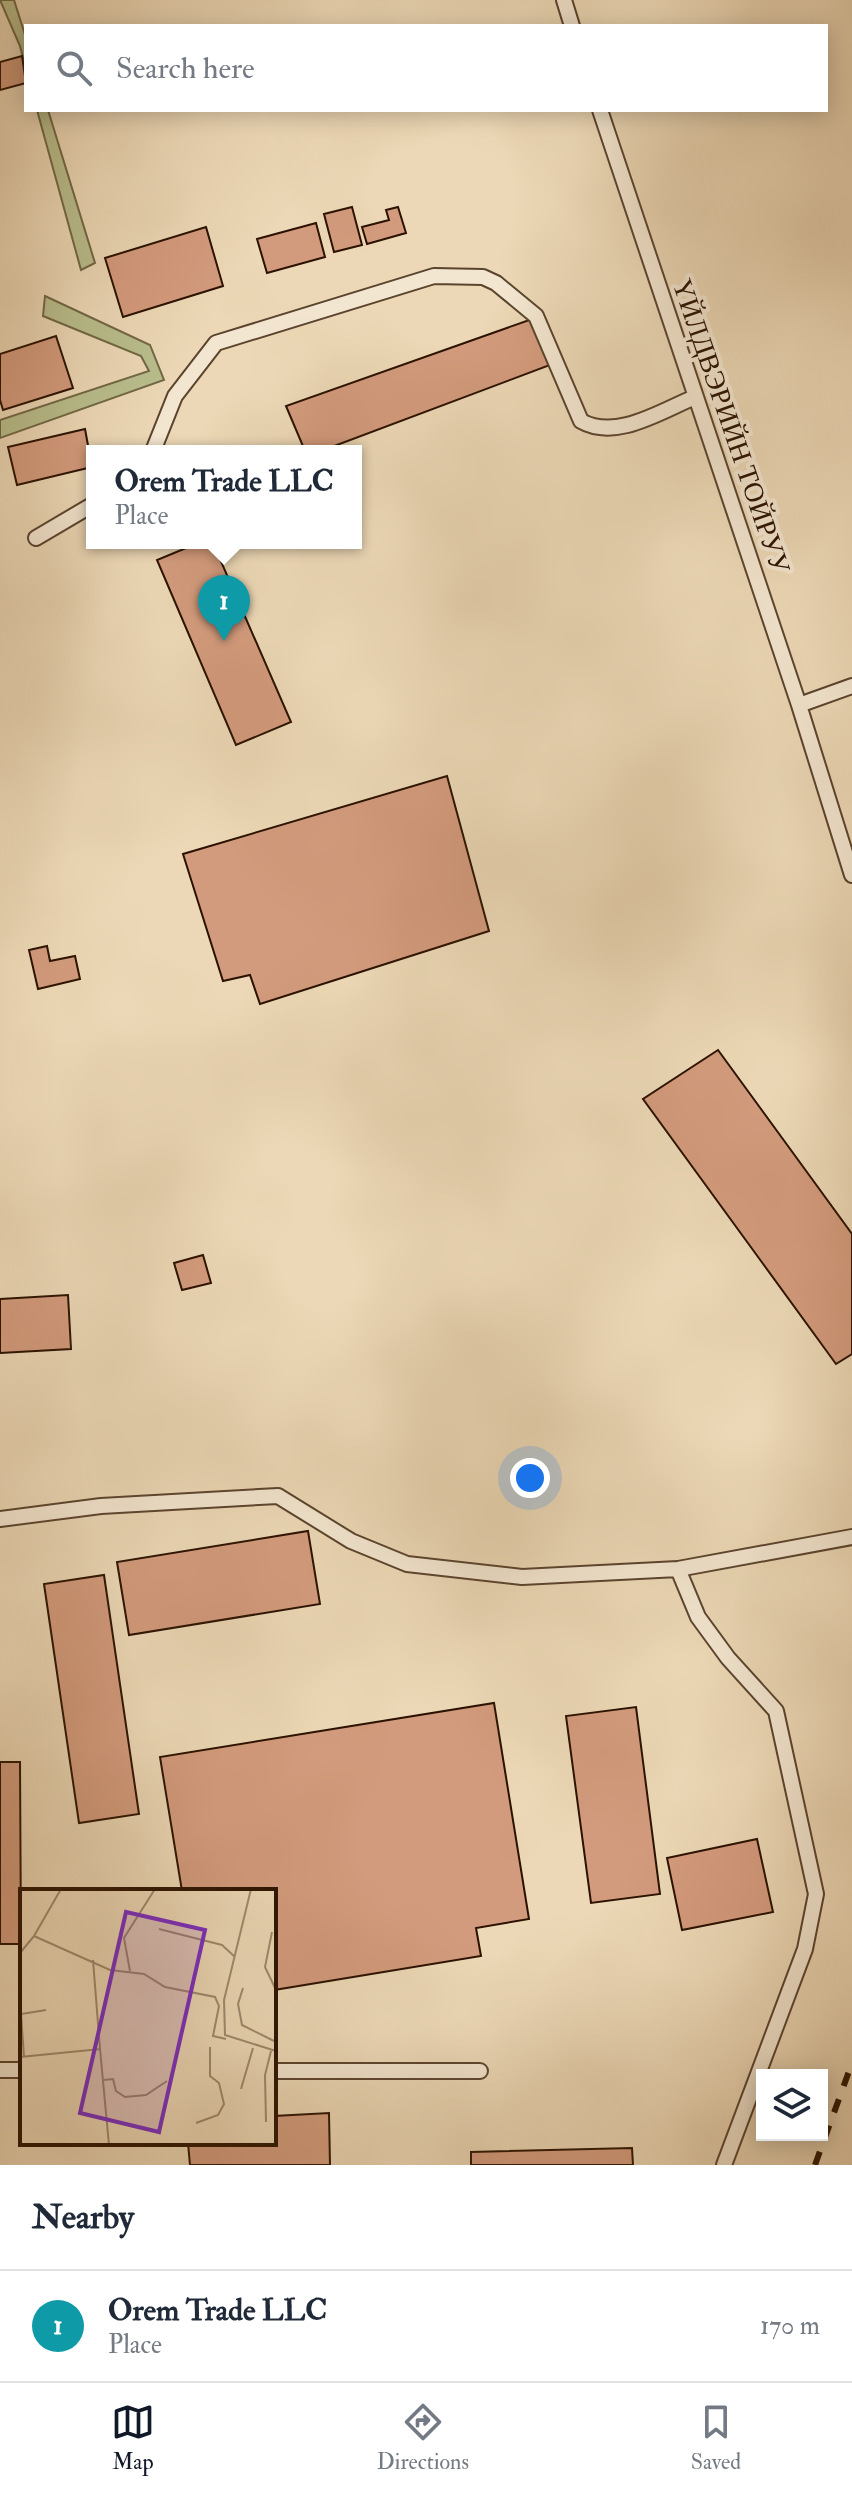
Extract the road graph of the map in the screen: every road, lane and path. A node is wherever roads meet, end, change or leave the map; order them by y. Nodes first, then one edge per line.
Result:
1 (564, 0) edge
2 (571, 24) edge
3 (601, 112) edge
4 (695, 397) junction
5 (155, 445) edge
6 (86, 509) edge
7 (36, 538) dead end
8 (852, 686) edge
9 (799, 705) junction
10 (852, 875) edge
11 (0, 1519) edge
12 (852, 1537) edge
13 (678, 1569) junction
14 (276, 2071) edge
15 (480, 2071) dead end
16 (724, 2165) edge

1 - 2 lane
3 - 4 lane, ҮЙЛДВЭРИЙН ТОЙРУУ
4 - 5 lane
4 - 9 lane, ҮЙЛДВЭРИЙН ТОЙРУУ
6 - 7 lane
8 - 9 lane
9 - 10 lane, ҮЙЛДВЭРИЙН ТОЙРУУ
11 - 13 lane
12 - 13 lane
13 - 16 lane
14 - 15 lane

